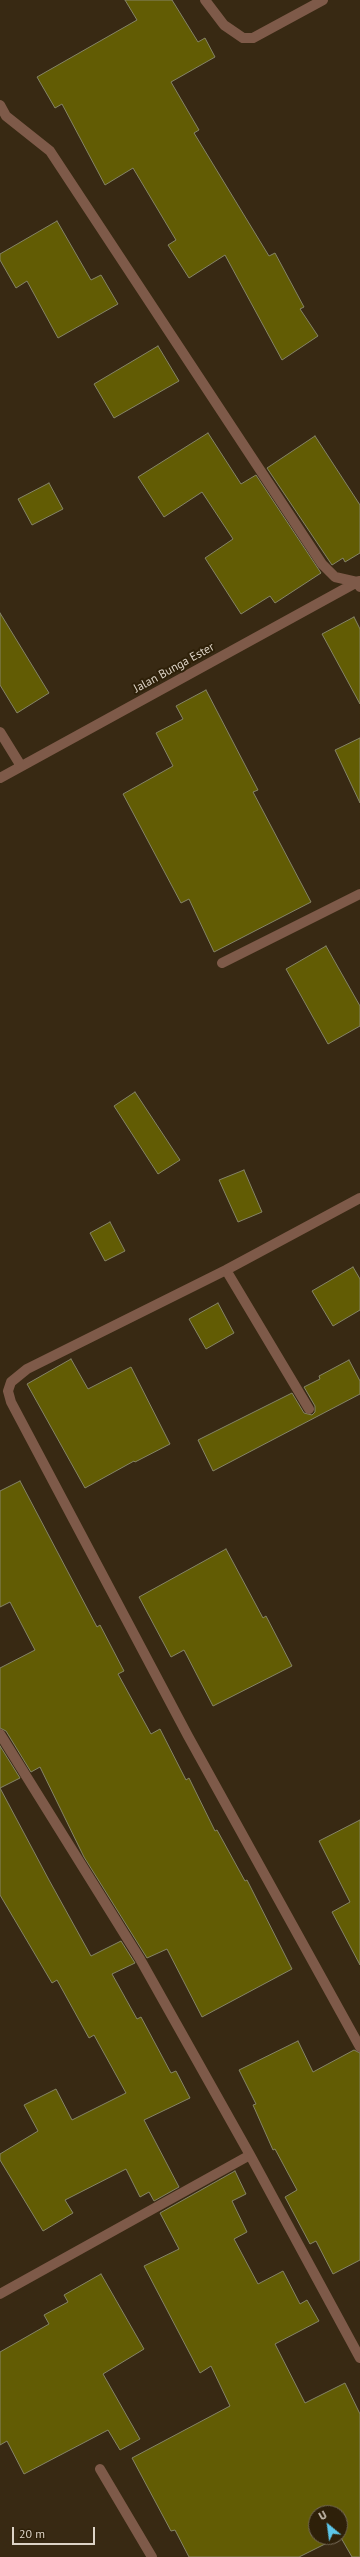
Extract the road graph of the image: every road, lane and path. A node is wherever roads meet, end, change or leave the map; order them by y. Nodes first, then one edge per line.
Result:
1 (205, 0) edge
2 (323, 0) edge
3 (0, 105) edge
4 (359, 583) edge
5 (0, 732) edge
6 (22, 766) junction
7 (0, 778) edge
8 (360, 894) edge
9 (222, 963) dead end
10 (360, 1198) edge
11 (226, 1270) junction
12 (309, 1409) dead end
13 (0, 1734) edge
14 (360, 2047) edge
15 (250, 2155) junction
16 (0, 2294) edge
17 (360, 2358) edge
18 (100, 2469) dead end
19 (152, 2557) edge

1 - 2 street
3 - 4 street
4 - 6 street, Jalan Bunga Ester
5 - 6 street
6 - 7 street, Jalan Bunga Ester
8 - 9 street
10 - 11 street
11 - 12 street
11 - 14 street
13 - 15 street
15 - 16 street
15 - 17 street
18 - 19 street

